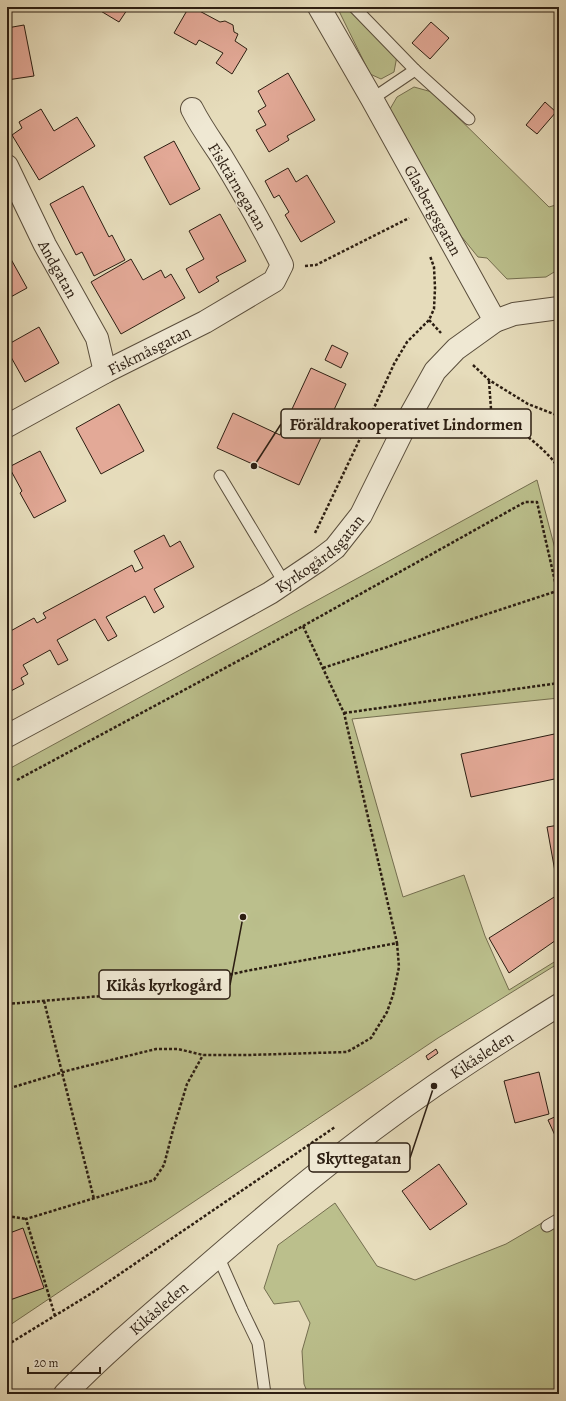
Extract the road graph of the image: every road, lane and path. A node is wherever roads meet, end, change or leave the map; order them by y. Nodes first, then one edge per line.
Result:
1 (319, 7) edge
2 (354, 7) edge
3 (414, 70) junction
4 (372, 99) junction
5 (192, 109) dead end
6 (469, 119) dead end
7 (7, 166) edge
8 (406, 212) dead end
9 (409, 218) junction
10 (413, 224) dead end
11 (428, 251) dead end
12 (282, 265) junction
13 (559, 308) edge
14 (495, 321) junction
15 (456, 349) junction
16 (105, 372) junction
17 (489, 380) junction
18 (559, 416) edge
19 (7, 426) edge
20 (559, 471) edge
21 (220, 476) dead end
22 (285, 584) junction
23 (557, 591) junction
24 (559, 600) edge
25 (303, 626) junction
26 (323, 668) junction
27 (559, 683) edge
28 (344, 713) junction
29 (7, 736) edge
30 (17, 780) dead end
31 (397, 943) junction
32 (44, 1001) junction
33 (7, 1004) edge
34 (559, 1005) edge
35 (203, 1055) junction
36 (62, 1073) junction
37 (7, 1089) edge
38 (341, 1123) dead end
39 (94, 1199) junction
40 (7, 1216) edge
41 (26, 1219) junction
42 (559, 1219) edge
43 (547, 1226) dead end
44 (218, 1256) junction
45 (55, 1316) junction
46 (7, 1345) edge
47 (65, 1394) edge
48 (265, 1394) edge

1 - 4 street, Glasbergsgatan
2 - 3 lane
3 - 4 lane
3 - 6 lane
4 - 14 street, Glasbergsgatan
5 - 12 street, Fisktärnegatan
7 - 16 street, Andgatan
8 - 9 path
9 - 10 path
9 - 12 path
11 - 15 path
12 - 16 street, Fiskmåsgatan
13 - 14 street, Kyrkogårdsgatan
14 - 15 street, Kyrkogårdsgatan
15 - 17 path
15 - 22 street, Kyrkogårdsgatan
16 - 19 street, Fiskmåsgatan
17 - 18 path
17 - 20 path
21 - 22 lane
22 - 29 street, Kyrkogårdsgatan
23 - 24 path
23 - 25 path
23 - 26 path
25 - 26 path
25 - 30 path
26 - 28 path
27 - 28 path
28 - 31 path
31 - 32 path
31 - 35 path
32 - 33 path
32 - 36 path
34 - 44 street, Kikåsleden
35 - 36 path
35 - 39 path
36 - 37 path
36 - 39 path
38 - 45 path
39 - 41 path
40 - 41 path
41 - 45 path
42 - 43 lane
44 - 47 street, Kikåsleden
44 - 48 lane
45 - 46 path

